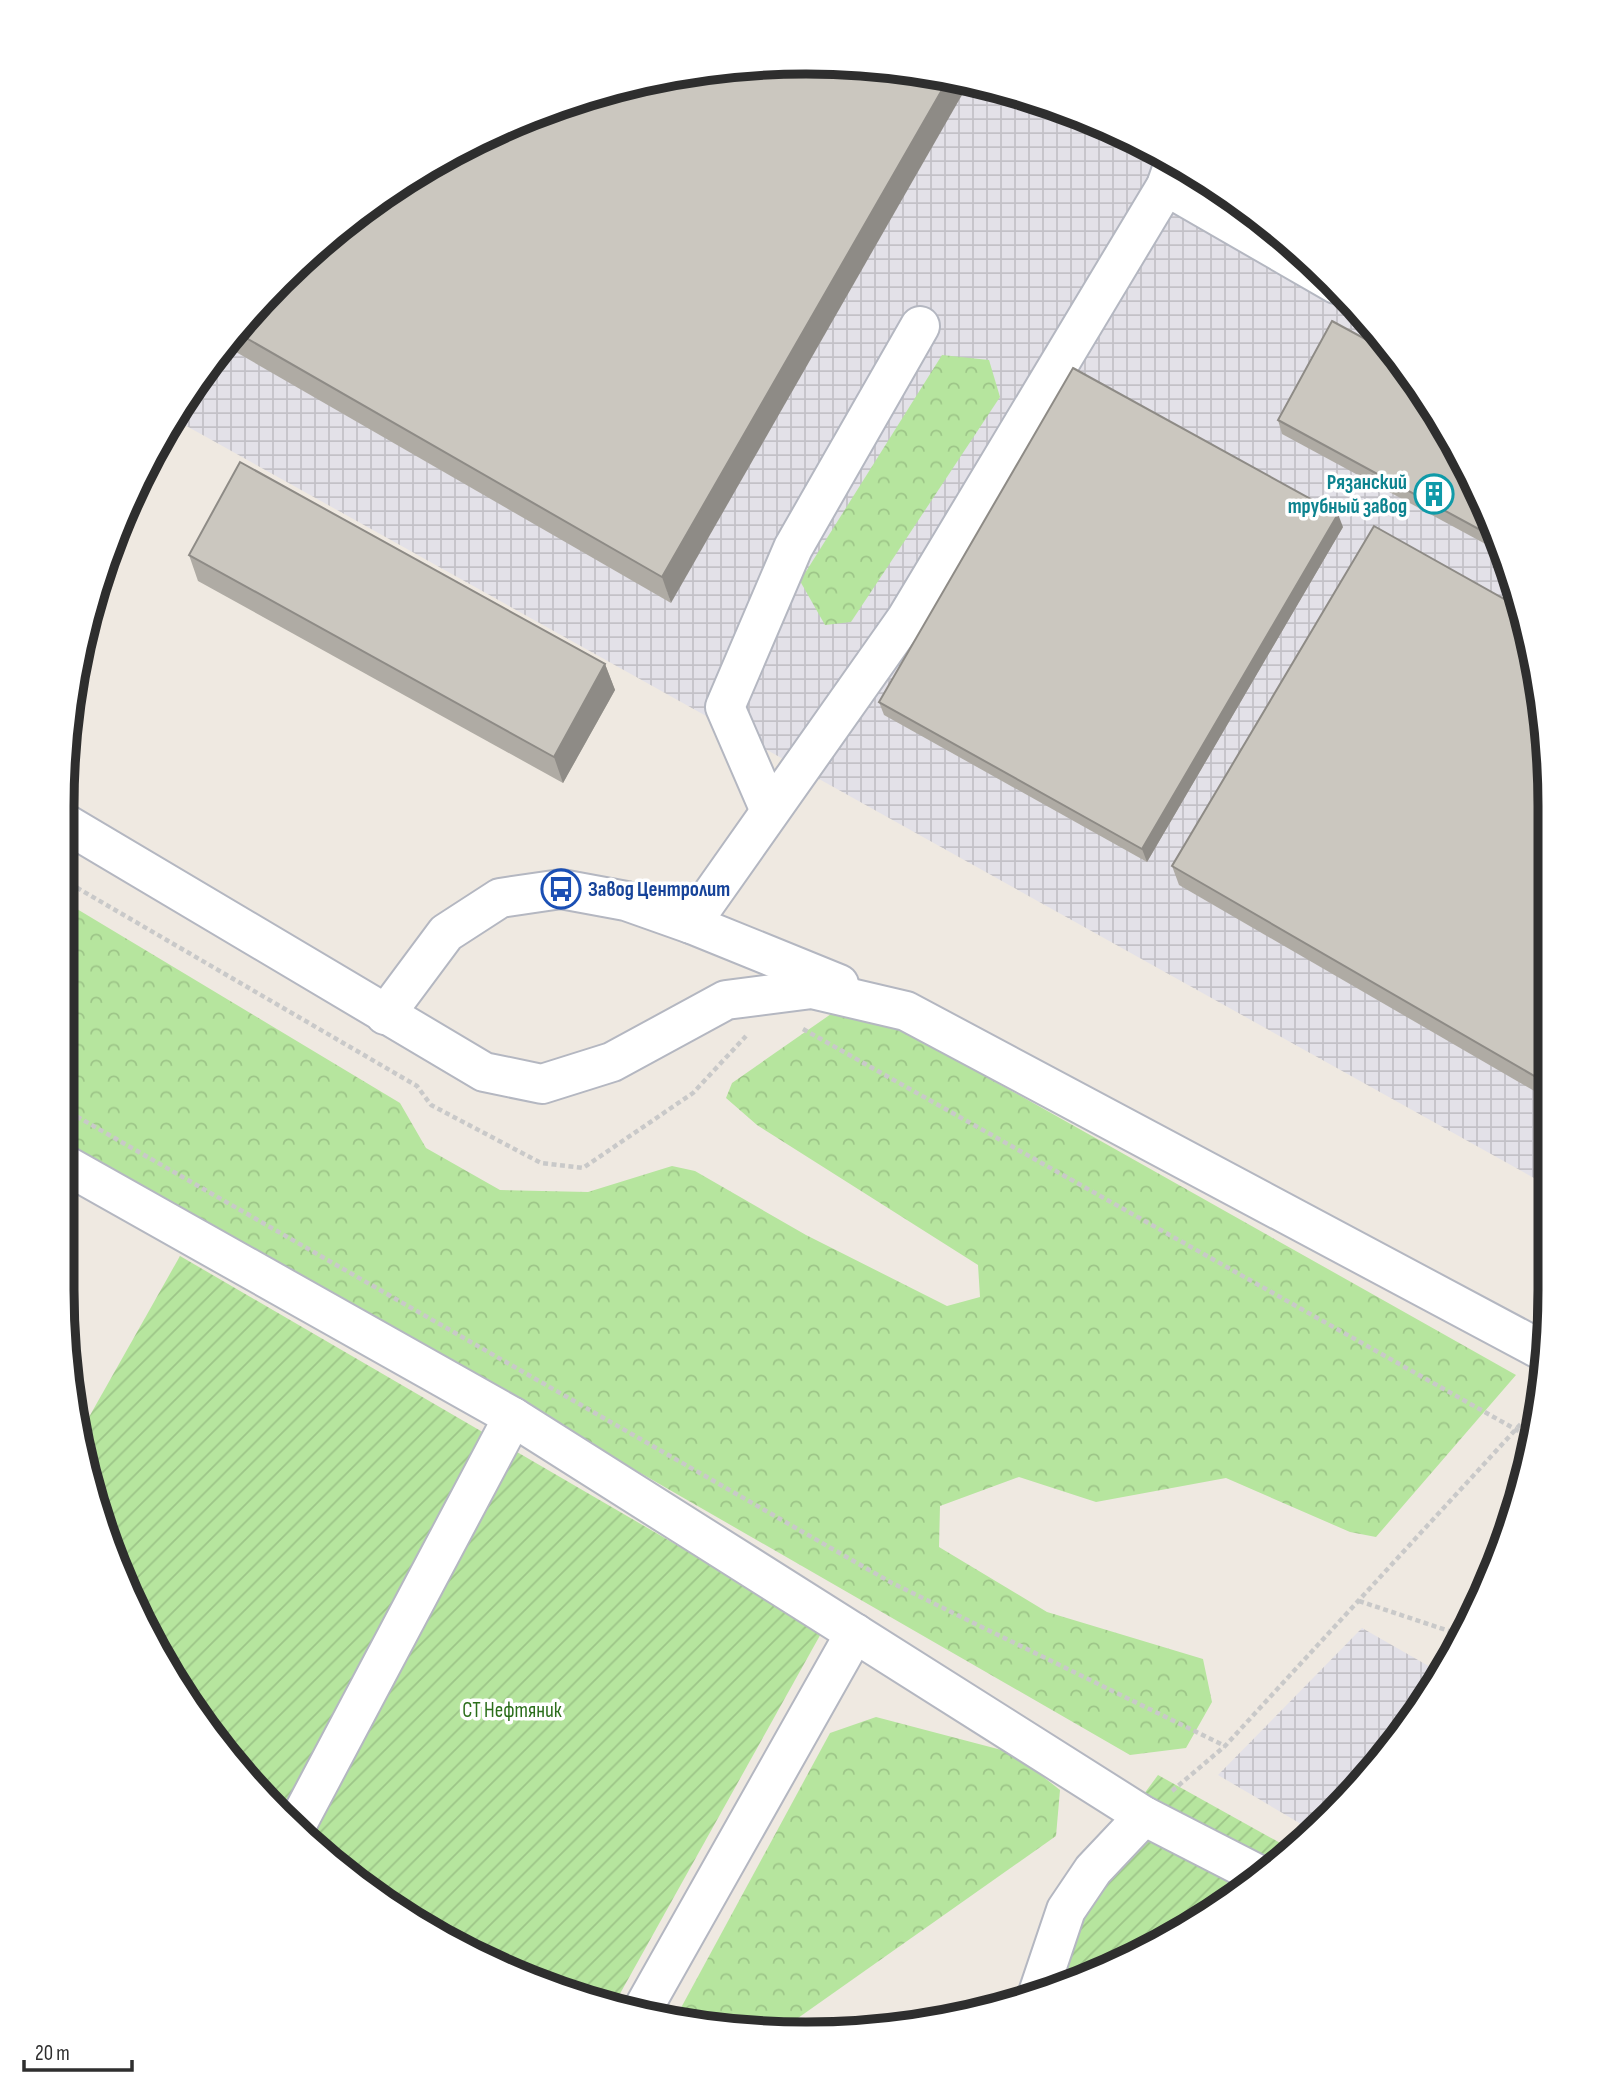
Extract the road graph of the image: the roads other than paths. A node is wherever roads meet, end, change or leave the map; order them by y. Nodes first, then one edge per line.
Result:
1 (1170, 174) edge
2 (1269, 240) edge
3 (920, 326) dead end
4 (770, 811) junction
5 (74, 829) edge
6 (691, 924) junction
7 (906, 1011) junction
8 (385, 1015) junction
9 (74, 1170) edge
10 (1535, 1347) edge
11 (513, 1417) junction
12 (855, 1633) junction
13 (1144, 1816) junction
14 (300, 1818) edge
15 (1250, 1871) edge
16 (1041, 1983) edge
17 (646, 2003) edge

1 - 2 street
1 - 4 street
3 - 4 street
4 - 6 street
5 - 8 street
6 - 7 street
6 - 8 street
7 - 8 street
7 - 10 street
9 - 11 street
11 - 12 street
11 - 14 street
12 - 13 street
12 - 17 street
13 - 15 street
13 - 16 street

